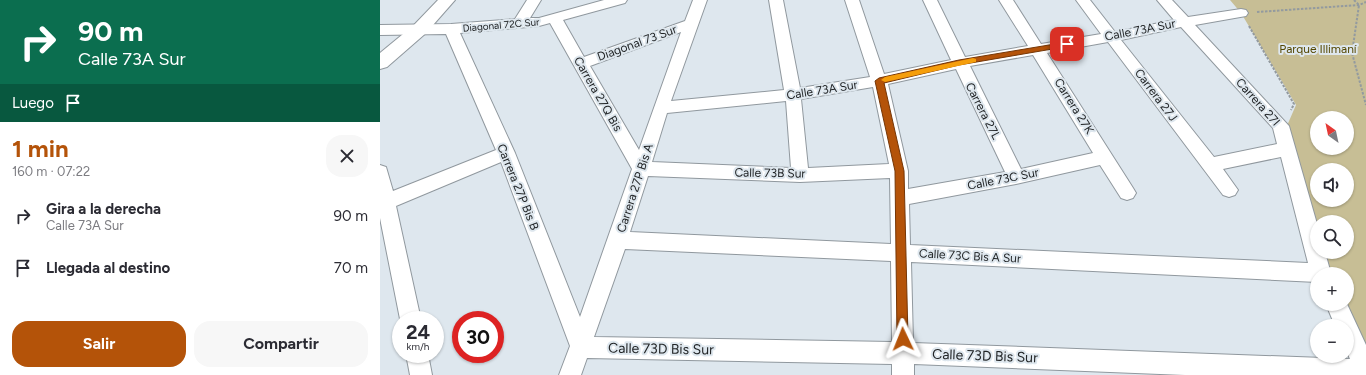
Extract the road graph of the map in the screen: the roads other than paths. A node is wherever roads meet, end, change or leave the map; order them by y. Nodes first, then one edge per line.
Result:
1 (447, 0) edge
2 (534, 0) edge
3 (617, 0) edge
4 (700, 0) edge
5 (776, 0) edge
6 (852, 0) edge
7 (930, 0) edge
8 (1006, 0) edge
9 (1083, 0) edge
10 (1164, 0) edge
11 (1241, 13) road end
12 (555, 19) junction
13 (1184, 22) junction
14 (693, 23) junction
15 (519, 24) junction
16 (420, 29) junction
17 (380, 30) edge
18 (451, 30) junction
19 (1111, 37) junction
20 (1038, 49) junction
21 (380, 63) edge
22 (959, 63) junction
23 (581, 64) junction
24 (879, 81) junction
25 (792, 95) junction
26 (661, 108) junction
27 (1287, 149) junction
28 (506, 153) junction
29 (1106, 157) junction
30 (1209, 165) junction
31 (641, 169) junction
32 (899, 171) junction
33 (380, 172) edge
34 (800, 175) junction
35 (1016, 177) junction
36 (1228, 190) dead end
37 (1127, 193) dead end
38 (900, 198) junction
39 (386, 202) junction
40 (618, 240) junction
41 (900, 252) junction
42 (1319, 267) edge
43 (1310, 273) edge
44 (408, 311) edge
45 (1354, 344) edge
46 (580, 347) junction
47 (903, 353) junction
48 (419, 363) edge
49 (1366, 370) edge
50 (422, 375) edge
51 (570, 375) edge
52 (903, 375) edge

1 - 16 street
2 - 15 street
3 - 12 street, Diagonal 72C Sur
4 - 14 street, Carrera 27P Bis A
5 - 25 street
6 - 24 street
7 - 22 street, Carrera 27L
8 - 20 street, Carrera 27K
9 - 19 street, Carrera 27J
10 - 13 street, Carrera 27I
11 - 13 street, Calle 73A Sur
12 - 15 street, Diagonal 72C Sur
12 - 23 street, Carrera 27Q Bis
13 - 19 street, Calle 73A Sur
13 - 27 street, Carrera 27I
14 - 23 street, Diagonal 73 Sur
14 - 26 street, Carrera 27P Bis A
15 - 18 street, Diagonal 72C Sur
16 - 17 street, Diagonal 72C Sur
16 - 18 street, Diagonal 72C Sur
16 - 21 street
18 - 28 street, Carrera 27P Bis B
19 - 20 street, Calle 73A Sur
19 - 30 street, Carrera 27J
20 - 22 street, Calle 73A Sur
20 - 29 street, Carrera 27K
22 - 24 street, Calle 73A Sur
22 - 35 street, Carrera 27L
23 - 31 street, Carrera 27Q Bis
24 - 25 street, Calle 73A Sur
24 - 32 street
25 - 26 street, Calle 73A Sur
25 - 34 street
26 - 31 street, Carrera 27P Bis A
27 - 30 street
27 - 42 street, Carrera 27I
28 - 39 street
28 - 46 street, Carrera 27P Bis B
29 - 35 street, Calle 73C Sur
29 - 37 street, Carrera 27K
30 - 36 street, Carrera 27J
31 - 34 street, Calle 73B Sur
31 - 40 street, Carrera 27P Bis A
32 - 34 street, Calle 73B Sur
32 - 38 street
33 - 39 street
35 - 38 street, Calle 73C Sur
38 - 41 street
39 - 44 street
40 - 41 street, Calle 73C Bis A Sur
40 - 46 street, Carrera 27P Bis A
41 - 43 street, Calle 73C Bis A Sur
41 - 47 street
45 - 49 street
46 - 47 street, Calle 73D Bis Sur
46 - 51 street, Carrera 27P Bis A
47 - 49 street, Calle 73D Bis Sur
47 - 52 street
48 - 50 street

